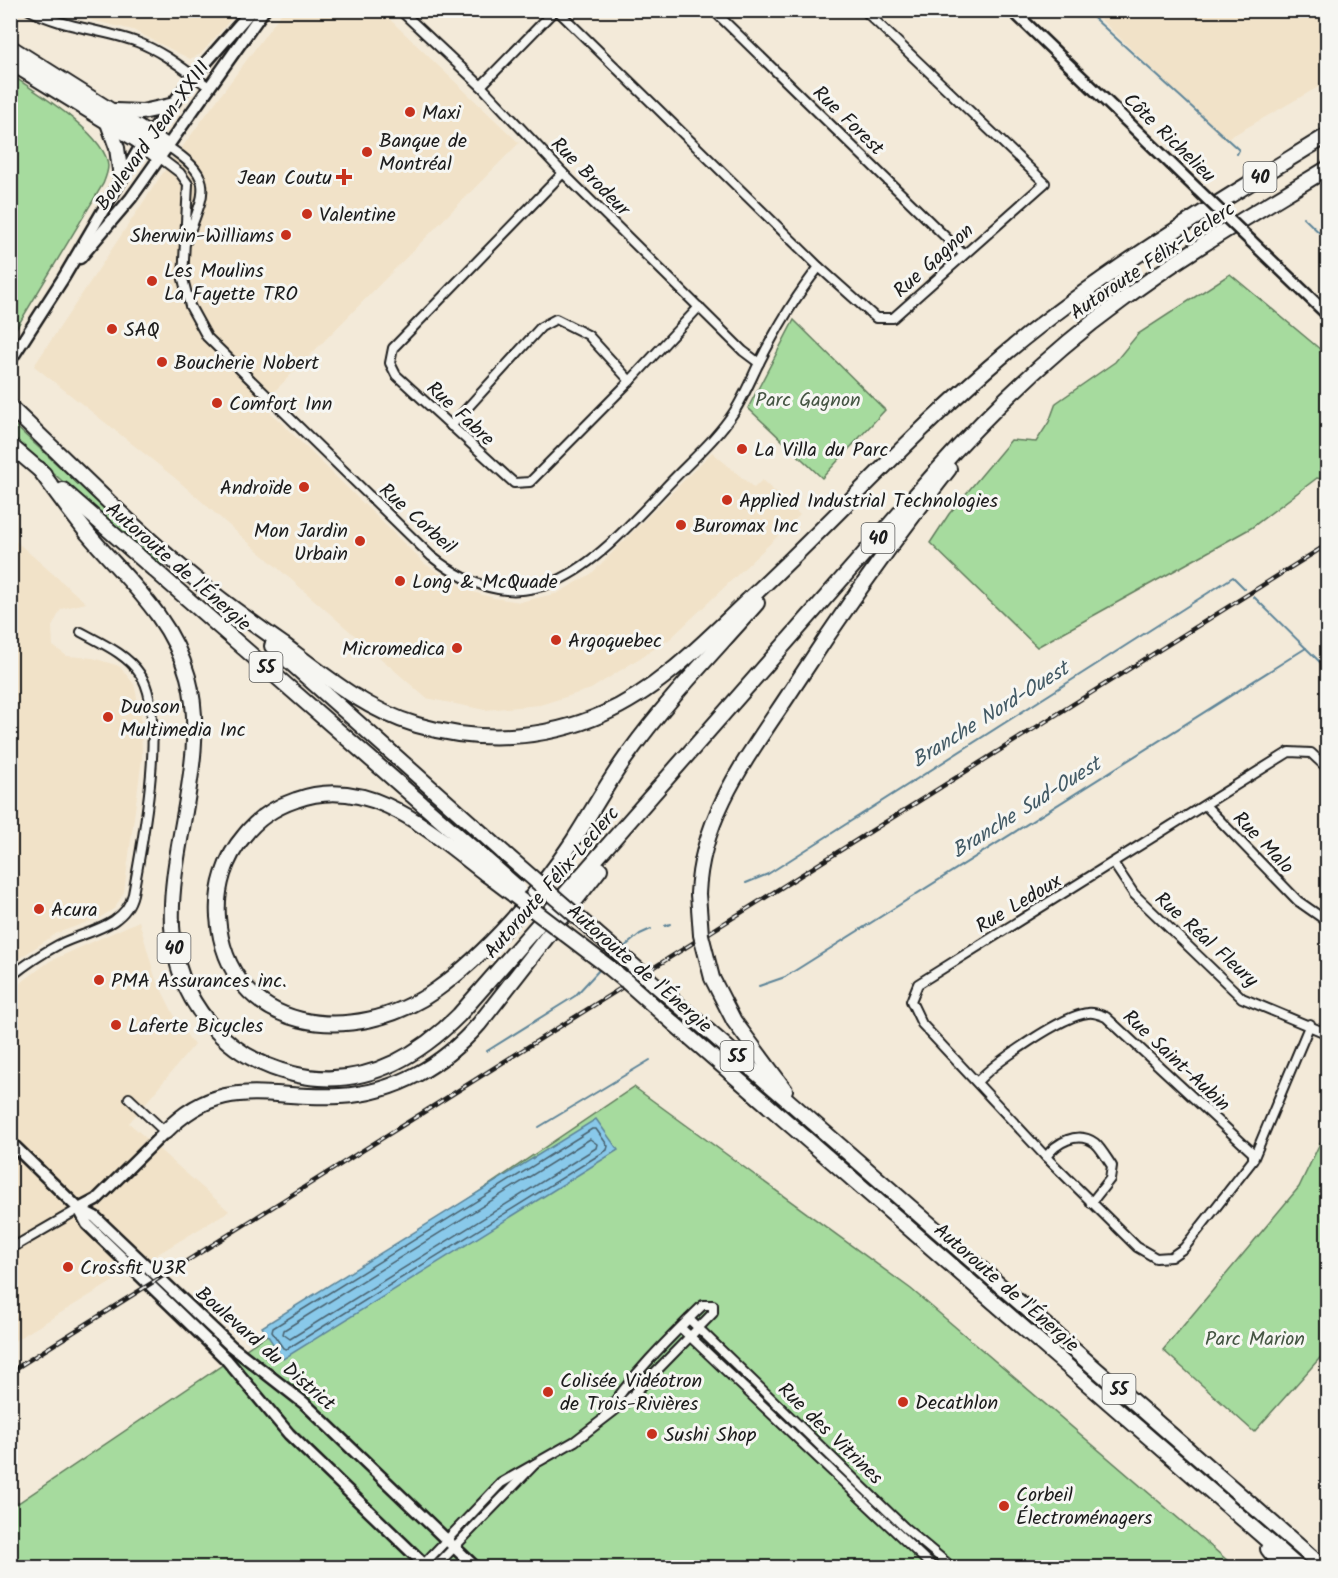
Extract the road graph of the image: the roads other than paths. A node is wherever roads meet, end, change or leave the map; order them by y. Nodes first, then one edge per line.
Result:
1 (29, 10) edge
2 (252, 10) edge
3 (264, 10) edge
4 (400, 10) edge
5 (556, 10) edge
6 (713, 10) edge
7 (864, 10) edge
8 (1012, 10) edge
9 (10, 47) edge
10 (10, 62) edge
11 (194, 76) junction
12 (482, 86) junction
13 (209, 87) junction
14 (170, 106) junction
15 (110, 117) junction
16 (1328, 135) edge
17 (145, 139) junction
18 (163, 151) junction
19 (1328, 168) edge
20 (563, 173) junction
21 (121, 177) junction
22 (183, 252) junction
23 (963, 254) junction
24 (819, 267) junction
25 (64, 277) junction
26 (699, 307) junction
27 (1328, 315) edge
28 (10, 361) edge
29 (759, 363) junction
30 (630, 381) junction
31 (1000, 404) junction
32 (10, 407) edge
33 (451, 426) junction
34 (10, 445) edge
35 (39, 469) junction
36 (801, 551) junction
37 (203, 585) junction
38 (81, 632) dead end
39 (739, 698) junction
40 (1328, 769) edge
41 (1205, 805) junction
42 (1114, 864) junction
43 (490, 870) junction
44 (1328, 922) edge
45 (10, 977) edge
46 (1310, 1024) junction
47 (1328, 1034) edge
48 (976, 1082) junction
49 (129, 1098) dead end
50 (800, 1111) junction
51 (165, 1132) junction
52 (10, 1142) edge
53 (1046, 1157) junction
54 (1253, 1160) junction
55 (1091, 1203) junction
56 (79, 1209) junction
57 (10, 1249) edge
58 (689, 1319) junction
59 (681, 1328) junction
60 (698, 1329) junction
61 (690, 1338) junction
62 (603, 1418) junction
63 (541, 1459) junction
64 (1242, 1518) junction
65 (446, 1539) junction
66 (455, 1548) junction
67 (426, 1566) edge
68 (476, 1568) edge
69 (934, 1568) edge
70 (953, 1568) edge
71 (1283, 1568) edge
72 (1299, 1568) edge
73 (1324, 1568) edge

1 - 11 street
2 - 11 street, Boulevard Jean-XXIII
3 - 13 street, Boulevard Jean-XXIII
4 - 12 street, Rue Brodeur
5 - 12 street
5 - 24 street, Rue Gagnon
6 - 23 street, Rue Forest
7 - 23 street, Rue Gagnon
8 - 27 street, Côte Richelieu, bridge
9 - 15 highway
10 - 15 highway
11 - 13 street
11 - 14 street, Boulevard Jean-XXIII
12 - 20 street, Rue Brodeur
13 - 18 street, Boulevard Jean-XXIII
14 - 15 highway
14 - 17 street, Boulevard Jean-XXIII
15 - 17 highway
15 - 21 highway
16 - 36 highway, Autoroute Félix-Leclerc / 40
17 - 18 highway
17 - 21 street, Boulevard Jean-XXIII
18 - 22 street, Rue Corbeil
18 - 22 street, Rue Corbeil
18 - 25 street, Boulevard Jean-XXIII
19 - 31 highway, Autoroute Félix-Leclerc / 40
20 - 26 street, Rue Brodeur
20 - 33 street, Rue Fabre
21 - 25 street, Boulevard Jean-XXIII
22 - 29 street, Rue Corbeil
23 - 24 street, Rue Gagnon
24 - 29 street, Rue Corbeil
25 - 28 street, Boulevard Jean-XXIII
26 - 29 street, Rue Brodeur
26 - 30 street, Rue Fabre
30 - 33 street, Rue Fabre
30 - 33 street
31 - 39 highway, Autoroute Félix-Leclerc / 40
31 - 50 highway, bridge
32 - 37 highway, Autoroute Félix-Leclerc / 55
34 - 35 highway, Autoroute de l'Énergie / 55
35 - 39 highway, Autoroute Félix-Leclerc / 40
35 - 43 highway, Autoroute de l'Énergie / 55
36 - 37 highway, Autoroute Félix-Leclerc / 40
36 - 43 highway
37 - 50 highway, Autoroute de l'Énergie / 55, bridge
38 - 45 street
39 - 51 highway
40 - 41 street, Rue Ledoux
41 - 42 street, Rue Ledoux
41 - 44 street, Rue Malo
42 - 46 street, Rue Réal Fleury
42 - 48 street, Rue Ledoux
43 - 64 highway, Autoroute de l'Énergie / 55, bridge
46 - 47 street, Rue Réal Fleury
46 - 54 street, Rue Ledoux
48 - 53 street, Rue Ledoux
48 - 54 street, Rue Saint-Aubin
49 - 51 street
50 - 73 highway, Autoroute de l'Énergie / 55
51 - 56 street
52 - 56 street
53 - 55 street, Rue Ledoux
53 - 55 street
54 - 55 street, Rue Ledoux
56 - 57 street
56 - 65 street, Boulevard du District
56 - 67 street, Boulevard du District
58 - 59 street
58 - 60 street, Rue des Vitrines
58 - 60 street
59 - 61 street, Rue des Vitrines
59 - 62 street
60 - 61 street
60 - 70 street, Rue des Vitrines
61 - 62 street
61 - 69 street, Rue des Vitrines
62 - 63 street
63 - 65 street
63 - 66 street
64 - 71 highway
64 - 72 highway, Autoroute de l'Énergie / 55
65 - 66 street, Boulevard du District
65 - 67 street
66 - 67 street
66 - 68 street, Boulevard du District

